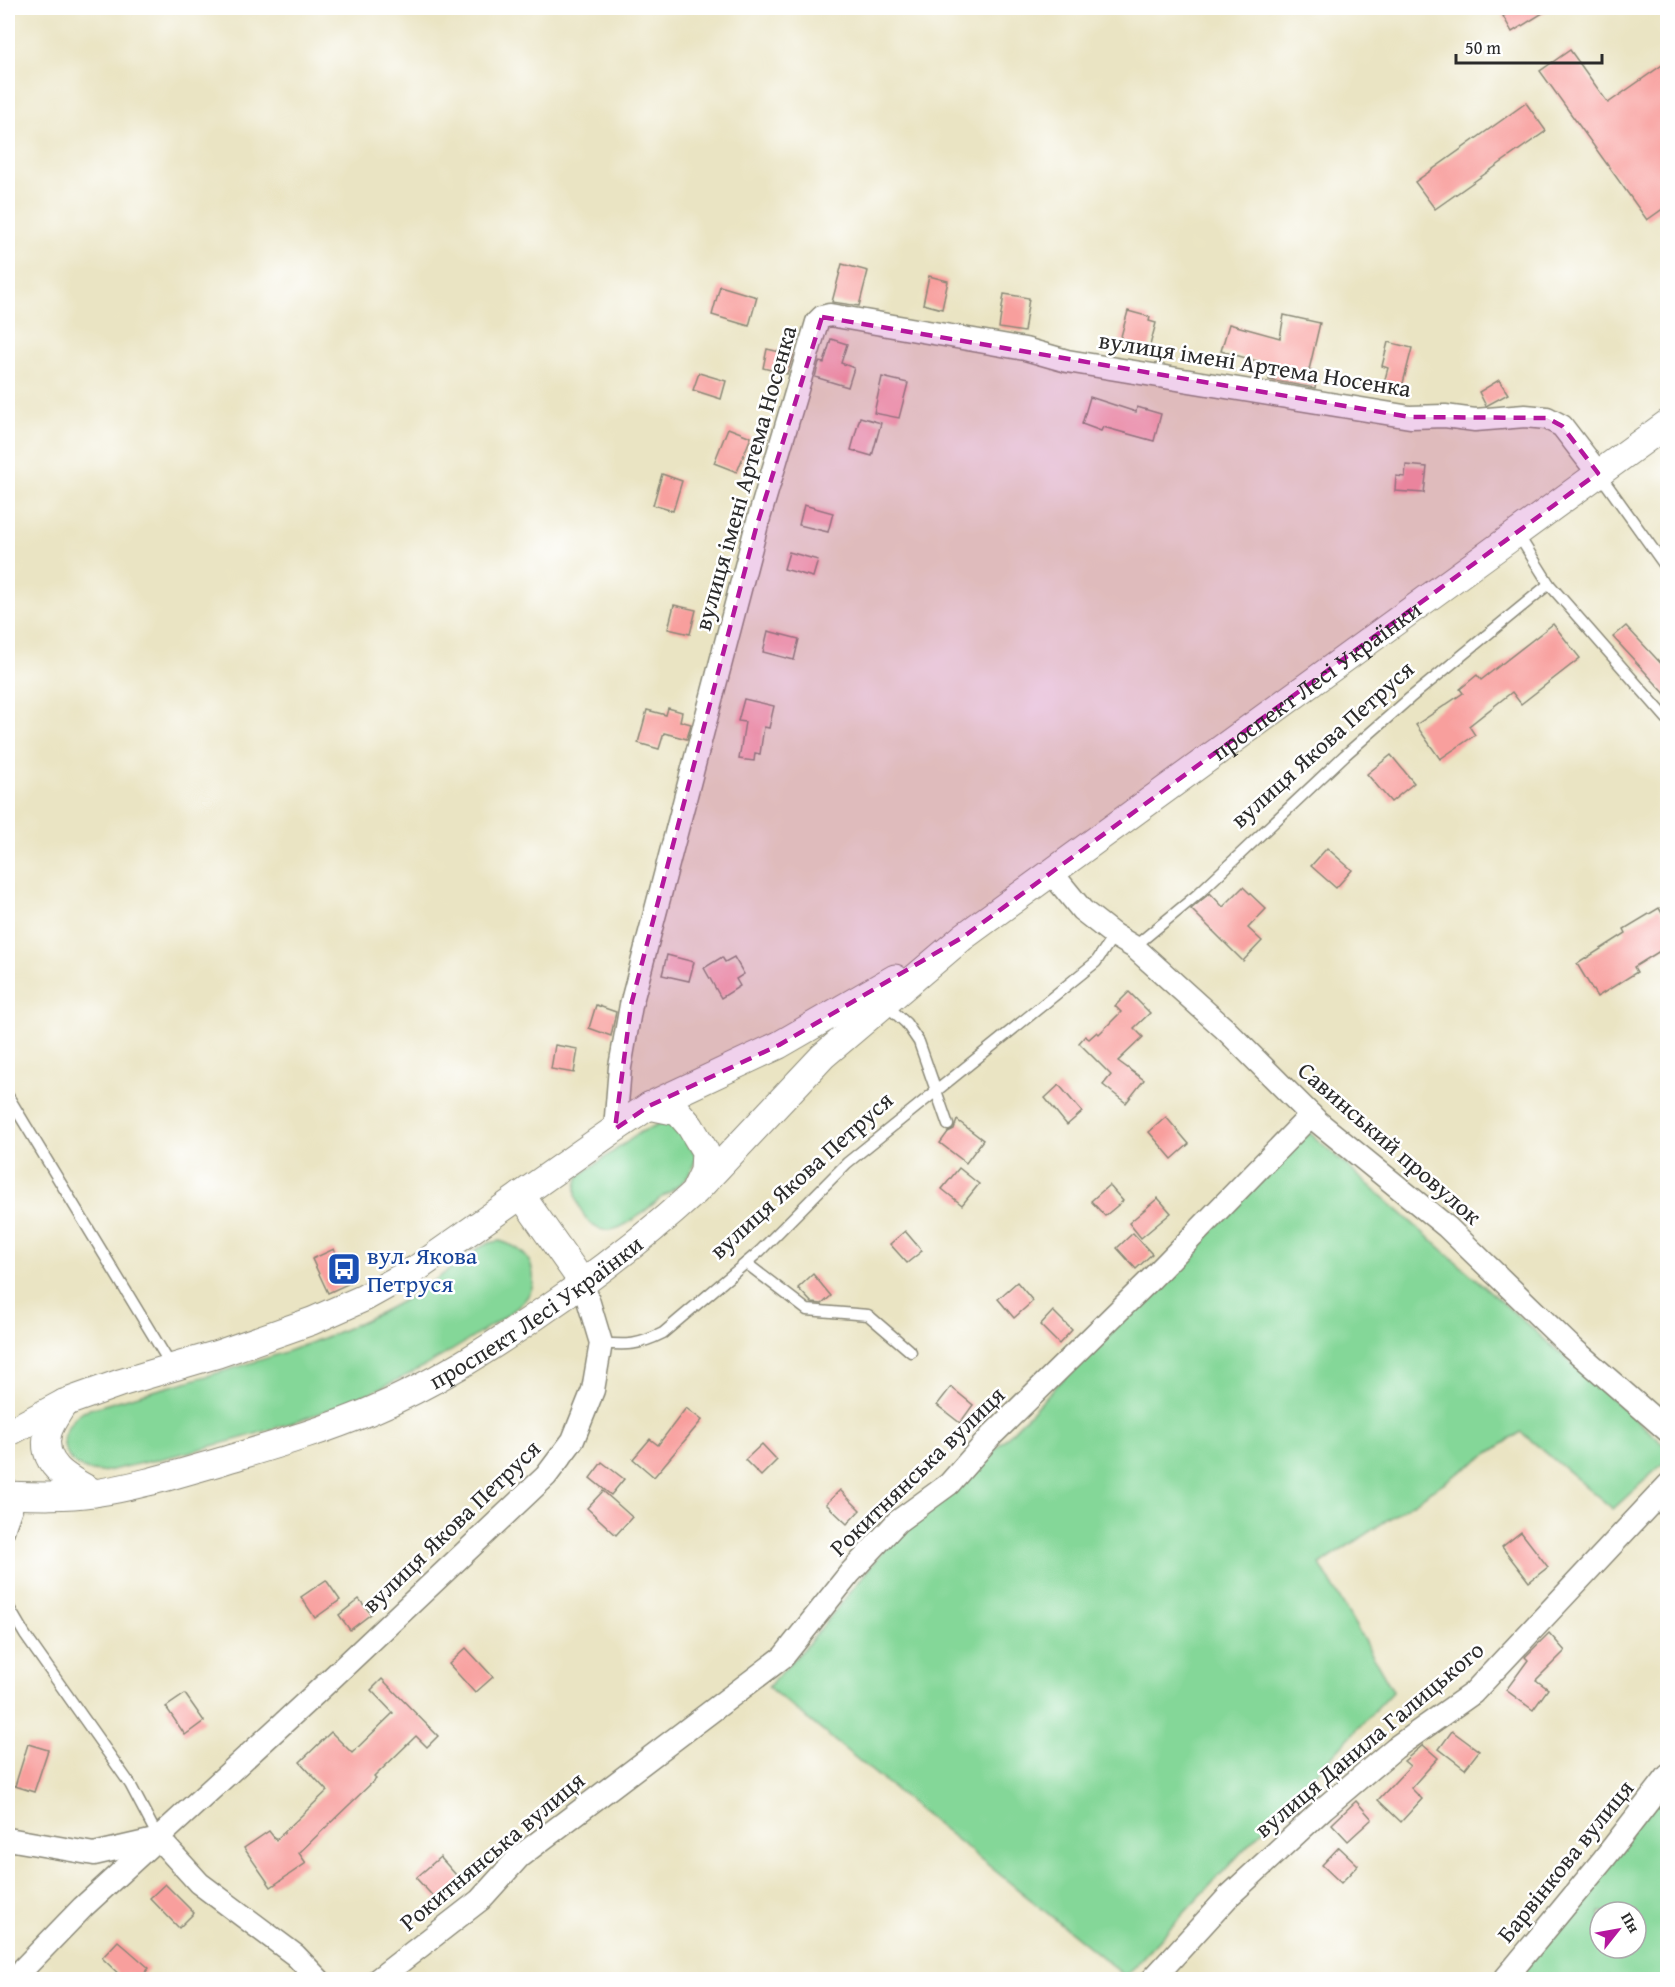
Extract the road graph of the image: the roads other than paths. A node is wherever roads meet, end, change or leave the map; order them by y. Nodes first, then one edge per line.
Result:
1 (1668, 423) edge
2 (1598, 472) junction
3 (1517, 532) junction
4 (1668, 570) edge
5 (1549, 584) junction
6 (1668, 720) edge
7 (1051, 872) junction
8 (1114, 935) junction
9 (963, 937) junction
10 (1134, 947) junction
11 (885, 1004) junction
12 (936, 1092) junction
13 (8, 1096) edge
14 (649, 1106) junction
15 (1311, 1115) junction
16 (948, 1125) dead end
17 (615, 1128) junction
18 (695, 1192) junction
19 (521, 1195) junction
20 (746, 1263) junction
21 (583, 1283) junction
22 (601, 1343) junction
23 (911, 1352) dead end
24 (172, 1368) junction
25 (64, 1403) junction
26 (1668, 1431) edge
27 (8, 1433) edge
28 (1668, 1485) edge
29 (95, 1493) junction
30 (15, 1495) edge
31 (8, 1534) edge
32 (8, 1606) edge
33 (1668, 1776) edge
34 (8, 1839) edge
35 (159, 1839) junction
36 (15, 1980) edge
37 (319, 1980) edge
38 (377, 1980) edge
39 (1152, 1980) edge
40 (1504, 1980) edge

1 - 2 street, проспект Лесі Українки
2 - 3 street, проспект Лесі Українки
2 - 4 lane
2 - 17 street, вулиця імені Артема Носенка
3 - 5 lane
3 - 7 street, проспект Лесі Українки
5 - 6 lane
5 - 10 lane, вулиця Якова Петруся
7 - 8 street, Савинський провулок
7 - 9 street, проспект Лесі Українки
8 - 10 street, Савинський провулок
8 - 12 lane, вулиця Якова Петруся
9 - 11 street, проспект Лесі Українки
9 - 14 street, проспект Лесі Українки
10 - 15 street, Савинський провулок
11 - 12 lane
11 - 18 street, проспект Лесі Українки
12 - 16 lane
12 - 20 lane, вулиця Якова Петруся
13 - 24 lane
14 - 17 street, проспект Лесі Українки
14 - 18 street
15 - 26 street, Савинський провулок
15 - 38 street, Рокитнянська вулиця
17 - 19 street, проспект Лесі Українки
18 - 21 street, проспект Лесі Українки
19 - 21 street
19 - 24 street, проспект Лесі Українки
20 - 22 lane, вулиця Якова Петруся
20 - 23 lane
21 - 22 street
21 - 29 street, проспект Лесі Українки
22 - 35 street, вулиця Якова Петруся
24 - 25 street, проспект Лесі Українки
25 - 27 street, проспект Лесі Українки
25 - 29 street
28 - 39 street, вулиця Данила Галицького
29 - 30 street, проспект Лесі Українки
30 - 31 lane
32 - 35 lane
33 - 40 street, Барвінкова вулиця
34 - 35 street
35 - 36 street, вулиця Якова Петруся
35 - 37 street

